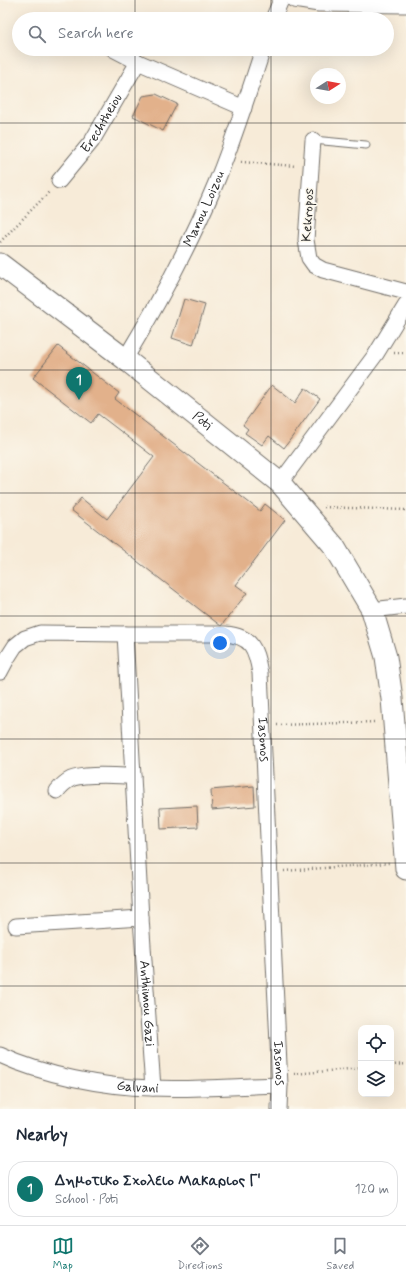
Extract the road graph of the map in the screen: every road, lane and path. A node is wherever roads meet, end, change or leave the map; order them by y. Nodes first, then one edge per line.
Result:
1 (281, 0) edge
2 (294, 0) edge
3 (406, 5) edge
4 (276, 12) edge
5 (126, 56) edge
6 (261, 56) edge
7 (138, 62) junction
8 (244, 108) junction
9 (313, 140) joint
10 (366, 145) dead end
11 (224, 161) junction
12 (311, 168) junction
13 (59, 182) joint
14 (0, 242) edge
15 (0, 264) edge
16 (406, 292) edge
17 (406, 305) edge
18 (125, 359) junction
19 (280, 483) junction
20 (299, 506) junction
21 (406, 510) edge
22 (406, 606) edge
23 (372, 610) junction
24 (125, 634) junction
25 (0, 672) edge
26 (394, 721) junction
27 (262, 726) junction
28 (133, 776) junction
29 (57, 791) dead end
30 (406, 862) edge
31 (406, 869) edge
32 (270, 872) junction
33 (141, 918) junction
34 (16, 926) dead end
35 (0, 1055) edge
36 (406, 1064) edge
37 (394, 1065) edge
38 (358, 1068) edge
39 (279, 1080) junction
40 (152, 1088) junction
41 (279, 1109) edge

1 - 4 street
2 - 3 street
5 - 7 street
6 - 8 street, Manou Loizou
7 - 8 street
7 - 13 street, Erechtheiou
8 - 11 street, Manou Loizou
9 - 10 lane
9 - 12 street, Kekropos
11 - 12 path
11 - 18 street, Manou Loizou
12 - 16 street, Kekropos
13 - 14 path
15 - 18 street, Poti
17 - 19 street
18 - 19 street, Poti
19 - 20 street, Poti
20 - 21 path
20 - 23 street, Poti
22 - 23 street
23 - 26 street, Poti
24 - 25 street, Iasonos
24 - 27 street, Iasonos
24 - 28 street, Anthimou Gazi
26 - 27 path
26 - 30 street, Poti
27 - 32 street, Iasonos
28 - 29 street
28 - 33 street, Anthimou Gazi
30 - 31 street, Poti
30 - 32 path
32 - 39 street, Iasonos
33 - 34 street
33 - 40 street, Anthimou Gazi
35 - 40 street, Galvani
36 - 37 path
38 - 39 path
39 - 40 street, Galvani
39 - 41 street, Iasonos

